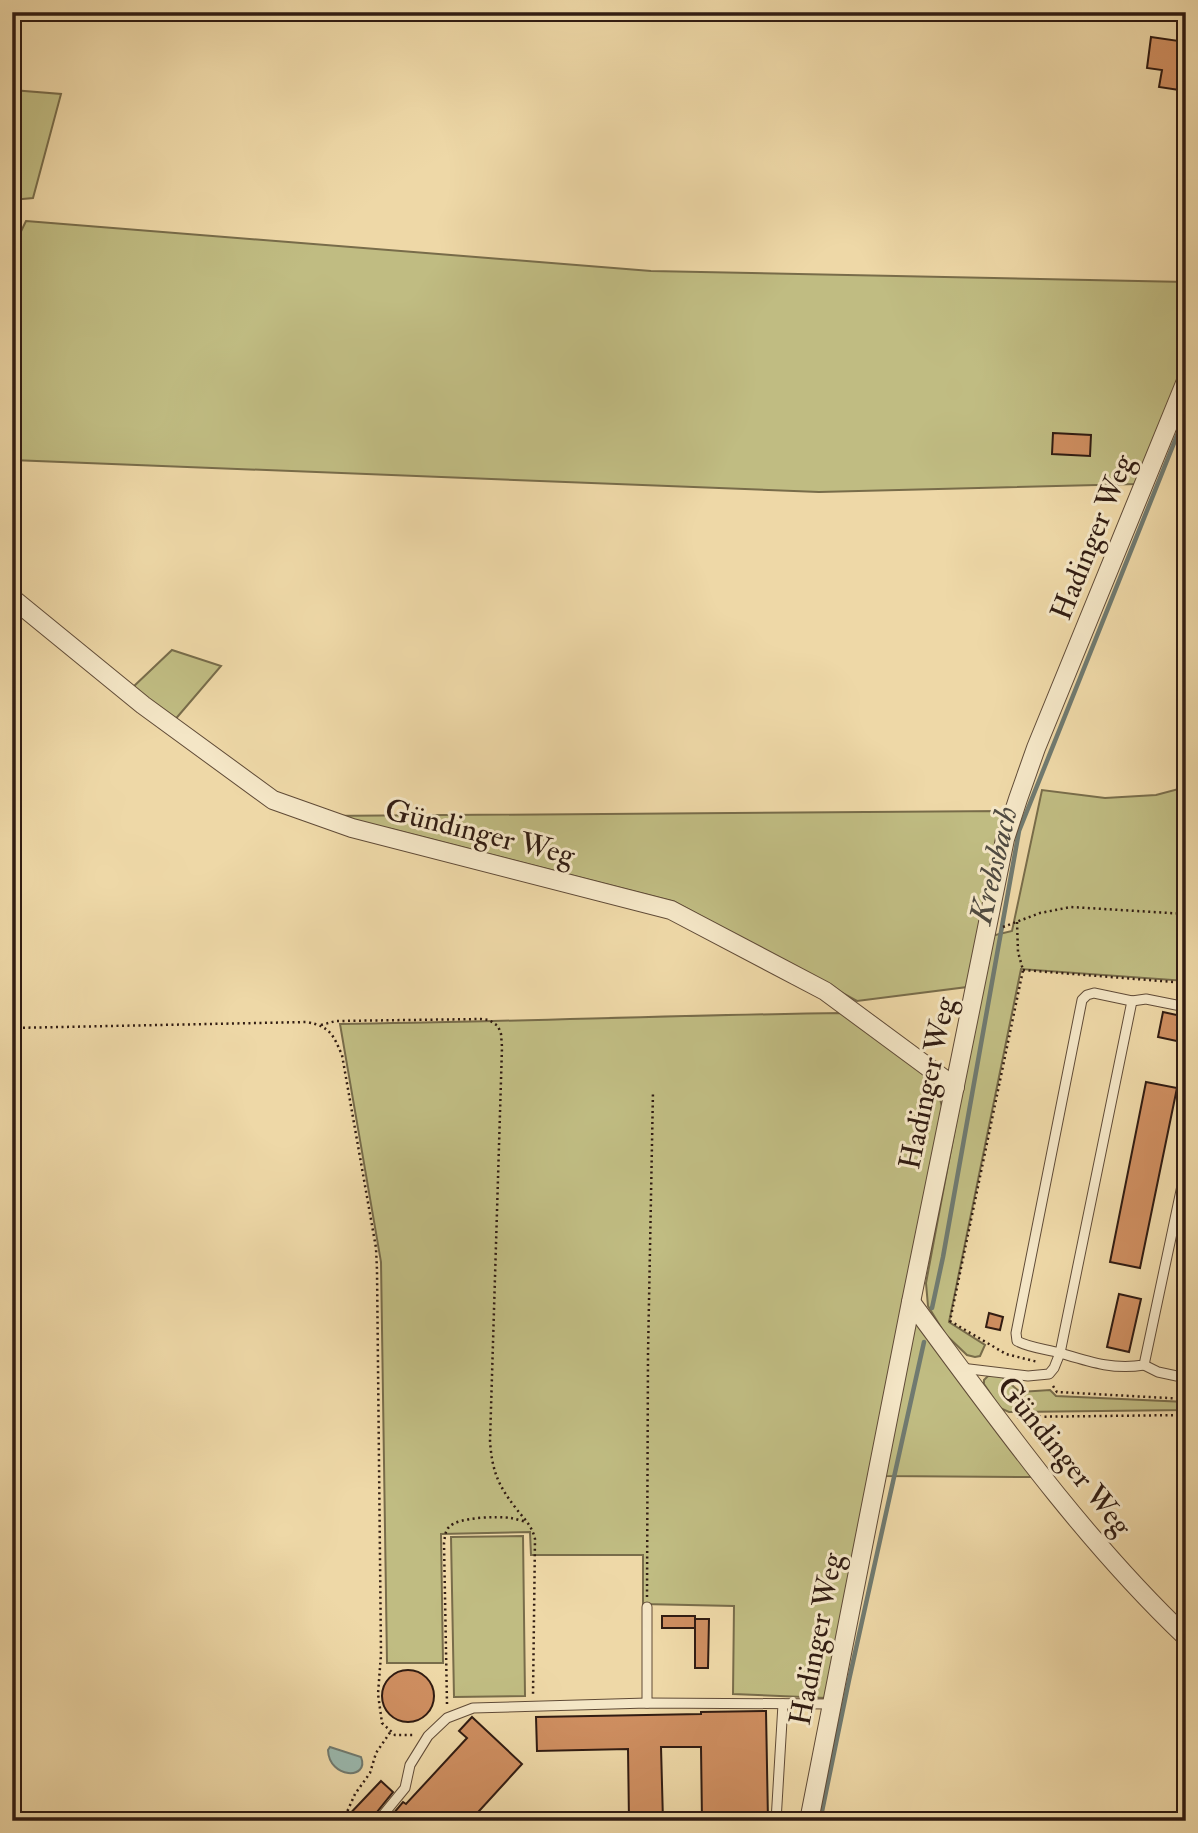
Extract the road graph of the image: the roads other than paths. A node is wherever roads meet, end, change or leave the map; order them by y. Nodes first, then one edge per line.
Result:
1 (1186, 381) edge
2 (12, 598) edge
3 (1132, 1001) junction
4 (1186, 1007) edge
5 (955, 1087) junction
6 (1186, 1167) edge
7 (911, 1302) junction
8 (1060, 1353) junction
9 (1144, 1365) junction
10 (960, 1367) junction
11 (1186, 1378) edge
12 (647, 1607) road end
13 (1186, 1637) edge
14 (647, 1703) junction
15 (783, 1704) junction
16 (833, 1704) junction
17 (378, 1821) edge
18 (776, 1821) edge
19 (809, 1821) edge

1 - 5 street, Hadinger Weg
2 - 5 street, Gündinger Weg
3 - 4 lane
3 - 8 lane
3 - 8 lane
5 - 7 street, Hadinger Weg
6 - 9 lane
7 - 10 street, Gündinger Weg
7 - 16 street, Hadinger Weg
8 - 9 lane
8 - 10 lane
9 - 11 lane
10 - 13 street, Gündinger Weg
12 - 14 lane
14 - 15 lane
14 - 17 lane
15 - 16 lane
15 - 18 lane
16 - 19 street, Hadinger Weg

